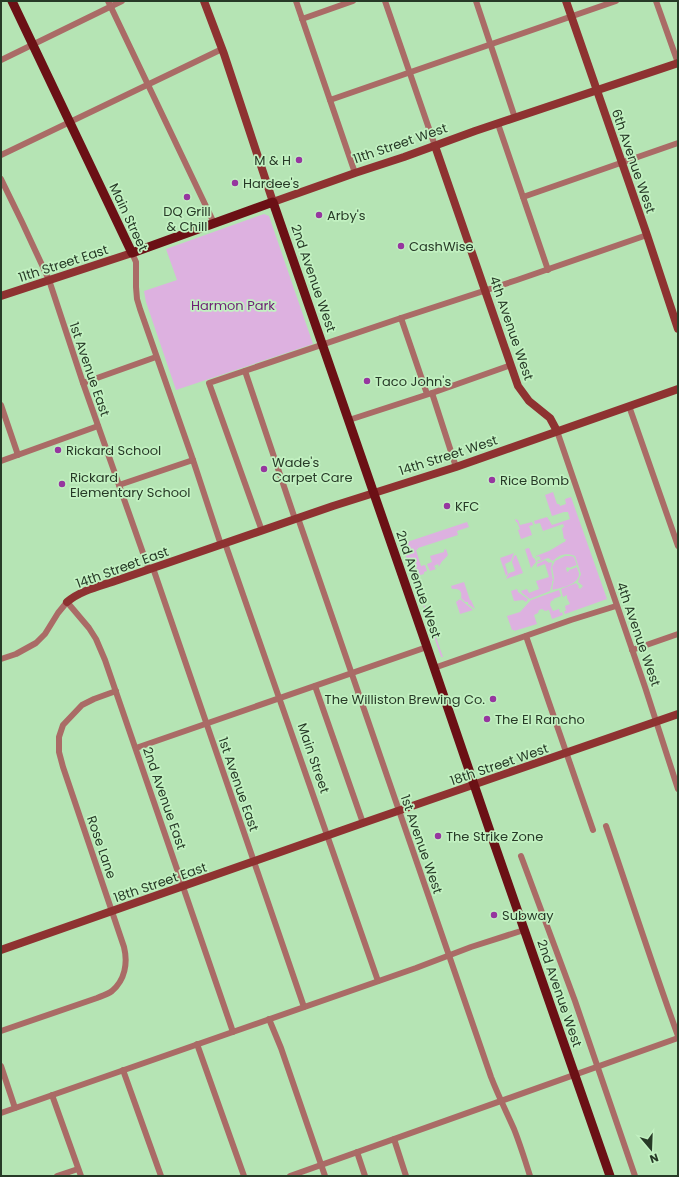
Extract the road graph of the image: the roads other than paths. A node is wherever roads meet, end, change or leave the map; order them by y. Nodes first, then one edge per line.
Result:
1 (12, 1) edge
2 (122, 1) edge
3 (204, 1) edge
4 (296, 1) edge
5 (353, 1) edge
6 (385, 1) edge
7 (476, 1) edge
8 (566, 1) edge
9 (616, 1) edge
10 (656, 1) edge
11 (110, 4) edge
12 (571, 16) junction
13 (302, 19) junction
14 (490, 44) junction
15 (33, 45) junction
16 (222, 49) junction
17 (1, 60) edge
18 (678, 63) edge
19 (410, 72) junction
20 (148, 84) junction
21 (596, 90) junction
22 (330, 100) junction
23 (515, 118) junction
24 (70, 122) junction
25 (498, 124) junction
26 (678, 143) edge
27 (435, 146) junction
28 (1, 155) edge
29 (621, 163) junction
30 (355, 173) junction
31 (1, 179) edge
32 (523, 197) junction
33 (273, 202) junction
34 (214, 223) junction
35 (647, 235) junction
36 (132, 253) junction
37 (548, 270) junction
38 (49, 280) junction
39 (486, 290) junction
40 (1, 296) edge
41 (676, 316) edge
42 (402, 318) junction
43 (678, 329) edge
44 (323, 345) junction
45 (156, 357) junction
46 (511, 365) junction
47 (245, 371) junction
48 (83, 383) junction
49 (678, 389) edge
50 (429, 393) junction
51 (1, 405) edge
52 (629, 406) junction
53 (348, 420) junction
54 (98, 426) junction
55 (557, 431) junction
56 (18, 455) junction
57 (193, 460) junction
58 (1, 461) edge
59 (456, 466) junction
60 (119, 485) junction
61 (374, 492) junction
62 (297, 518) junction
63 (262, 530) junction
64 (223, 544) junction
65 (678, 546) edge
66 (151, 569) junction
67 (67, 602) junction
68 (616, 606) junction
69 (678, 634) edge
70 (526, 636) junction
71 (427, 647) junction
72 (632, 650) junction
73 (1, 659) edge
74 (434, 668) junction
75 (352, 673) junction
76 (315, 686) junction
77 (116, 690) junction
78 (280, 698) junction
79 (678, 714) edge
80 (656, 722) junction
81 (206, 724) junction
82 (136, 748) junction
83 (567, 753) junction
84 (474, 785) junction
85 (678, 789) edge
86 (399, 811) junction
87 (363, 823) junction
88 (606, 826) dead end
89 (593, 830) dead end
90 (327, 835) junction
91 (521, 856) dead end
92 (254, 861) junction
93 (183, 886) junction
94 (112, 911) junction
95 (524, 930) junction
96 (1, 950) edge
97 (450, 956) junction
98 (378, 981) junction
99 (304, 1007) junction
100 (269, 1019) junction
101 (1, 1031) edge
102 (233, 1032) junction
103 (678, 1037) edge
104 (197, 1044) junction
105 (1, 1066) edge
106 (598, 1067) junction
107 (123, 1070) junction
108 (574, 1075) junction
109 (52, 1095) junction
110 (501, 1101) junction
111 (15, 1108) junction
112 (1, 1112) edge
113 (394, 1139) junction
114 (357, 1152) junction
115 (321, 1165) junction
116 (78, 1169) junction
117 (57, 1176) edge
118 (81, 1176) edge
119 (161, 1176) edge
120 (244, 1176) edge
121 (290, 1176) edge
122 (325, 1176) edge
123 (365, 1176) edge
124 (406, 1176) edge
125 (530, 1176) edge
126 (610, 1176) edge
127 (635, 1176) edge

1 - 15 main road, Main Street
2 - 11 street
3 - 16 street, 2nd Avenue West
4 - 13 street
5 - 13 street
6 - 19 street, 4th Avenue West
7 - 14 street
8 - 12 street, 6th Avenue West
9 - 12 street
10 - 18 street
11 - 15 street
11 - 20 street
12 - 14 street
12 - 21 street, 6th Avenue West
13 - 22 street
14 - 19 street
14 - 23 street
15 - 17 street
15 - 24 main road, Main Street
16 - 20 street
16 - 33 street, 2nd Avenue West
18 - 21 street, 11th Street West
19 - 22 street
19 - 27 street, 4th Avenue West
20 - 24 street
20 - 34 street
21 - 23 street, 11th Street West
21 - 29 street, 6th Avenue West
22 - 30 street
23 - 25 street, 11th Street West
24 - 28 street
24 - 36 main road, Main Street
25 - 27 street, 11th Street West
25 - 32 street
26 - 29 street
27 - 30 street, 11th Street West
27 - 39 street, 4th Avenue West
29 - 32 street
29 - 35 street, 6th Avenue West
30 - 33 street, 11th Street West
31 - 38 street, 1st Avenue East
32 - 37 street
33 - 34 main road, 11th Street West
33 - 44 main road, 2nd Avenue West
34 - 36 main road, 11th Street West
35 - 37 street
35 - 41 street, 6th Avenue West
36 - 38 street, 11th Street East
36 - 45 street, Main Street
37 - 39 street
38 - 40 street, 11th Street East
38 - 48 street, 1st Avenue East
39 - 42 street
39 - 46 street, 4th Avenue West
41 - 43 street, 6th Avenue West
42 - 44 street
42 - 50 street
44 - 47 street
44 - 53 main road, 2nd Avenue West
45 - 48 street
45 - 57 street, Main Street
46 - 50 street
46 - 55 street, 4th Avenue West
47 - 62 street, 1st Avenue West
47 - 63 street
48 - 54 street, 1st Avenue East
49 - 52 street, 14th Street West
50 - 53 street
50 - 59 street
51 - 56 street
52 - 55 street, 14th Street West
52 - 65 street
53 - 61 main road, 2nd Avenue West
54 - 56 street
54 - 60 street, 1st Avenue East
55 - 59 street, 14th Street West
55 - 68 street, 4th Avenue West
56 - 58 street
57 - 60 street
57 - 64 street, Main Street
59 - 61 street, 14th Street West
60 - 66 street, 1st Avenue East
61 - 62 street, 14th Street West
61 - 71 main road, 2nd Avenue West
62 - 63 street, 14th Street West
62 - 75 street, 1st Avenue West
63 - 64 street, 14th Street West
64 - 66 street, 14th Street East
64 - 78 street, Main Street
66 - 67 street, 14th Street East
66 - 81 street, 1st Avenue East
67 - 73 street, 14th Street East
67 - 77 street, 2nd Avenue East
68 - 70 street
68 - 72 street, 4th Avenue West
69 - 72 street
70 - 74 street
70 - 83 street
71 - 74 main road, 2nd Avenue West
71 - 75 street
72 - 80 street, 4th Avenue West
74 - 84 main road, 2nd Avenue West
75 - 76 street
75 - 86 street, 1st Avenue West
76 - 78 street
76 - 87 street
77 - 82 street, 2nd Avenue East
77 - 94 street, Rose Lane
78 - 81 street
78 - 90 street, Main Street
79 - 80 street, 18th Street West
80 - 83 street, 18th Street West
80 - 85 street, 4th Avenue West
81 - 82 street
81 - 92 street, 1st Avenue East
82 - 93 street, 2nd Avenue East
83 - 84 street, 18th Street West
83 - 89 street
84 - 86 street, 18th Street West
84 - 95 main road, 2nd Avenue West
86 - 87 street, 18th Street West
86 - 97 street, 1st Avenue West
87 - 90 street, 18th Street West
88 - 103 street
90 - 92 street, 18th Street East
90 - 98 street, Main Street
91 - 106 street
92 - 93 street, 18th Street East
92 - 99 street, 1st Avenue East
93 - 94 street, 18th Street East
93 - 102 street, 2nd Avenue East
94 - 96 street, 18th Street East
94 - 101 street, Rose Lane
95 - 97 street
95 - 108 main road, 2nd Avenue West
97 - 98 street
97 - 110 street, 1st Avenue West
98 - 99 street
99 - 100 street
100 - 102 street
100 - 115 street
102 - 104 street
103 - 106 street
104 - 107 street
104 - 120 street
105 - 111 street
106 - 108 street
106 - 127 street
107 - 109 street
107 - 119 street
108 - 110 street
108 - 126 main road, 2nd Avenue West
109 - 111 street
109 - 116 street
110 - 113 street
110 - 125 street, 1st Avenue West
111 - 112 street
113 - 114 street
113 - 124 street
114 - 115 street
114 - 123 street
115 - 121 street
115 - 122 street
116 - 117 street
116 - 118 street

